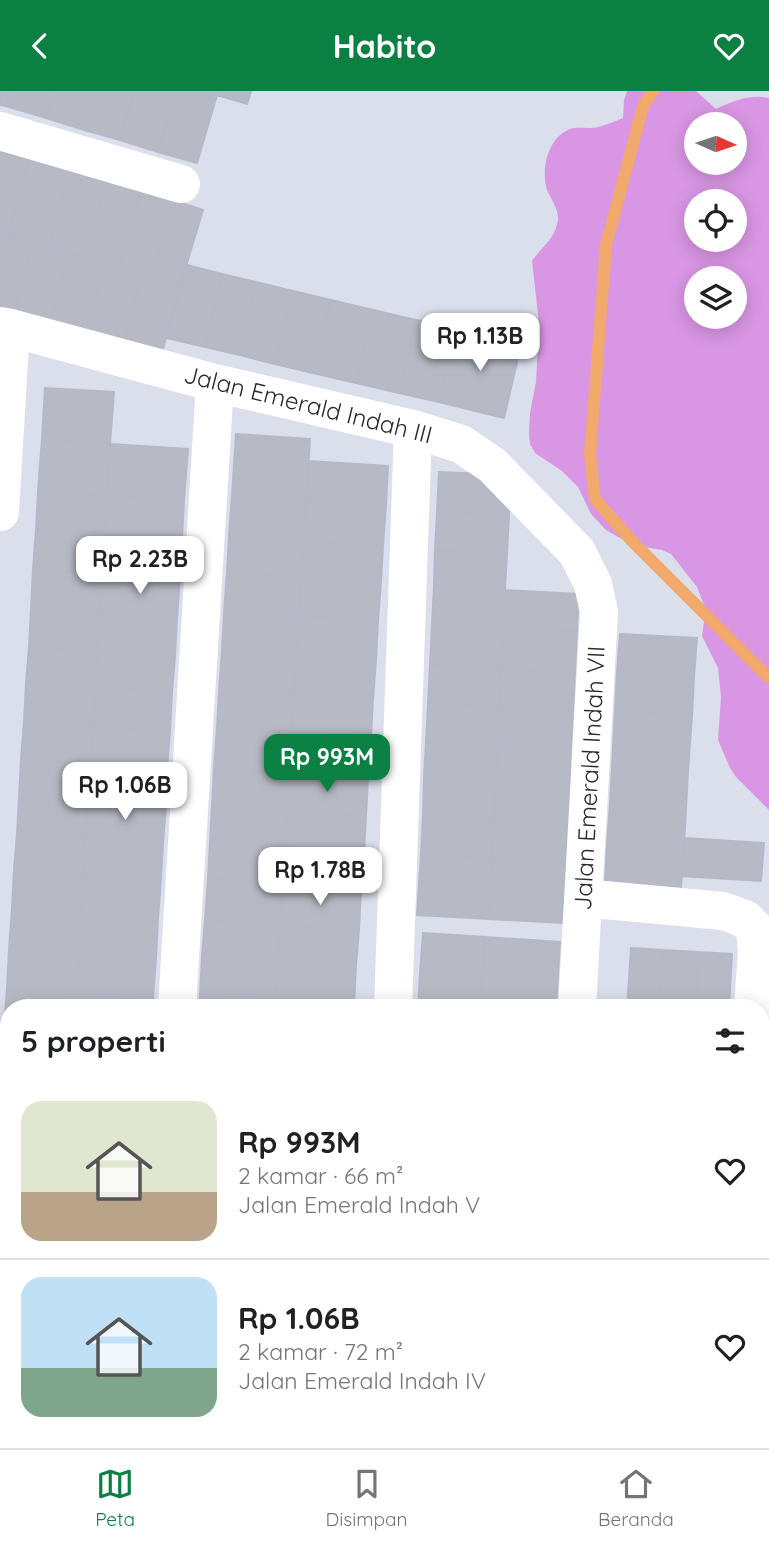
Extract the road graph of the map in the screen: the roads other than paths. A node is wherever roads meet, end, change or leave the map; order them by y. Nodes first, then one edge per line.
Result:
1 (0, 131) edge
2 (181, 184) dead end
3 (5, 327) edge
4 (215, 383) junction
5 (413, 429) junction
6 (0, 512) edge
7 (577, 552) joint
8 (583, 898) junction
9 (178, 999) edge
10 (393, 999) edge
11 (577, 999) edge
12 (754, 999) edge

1 - 2 street
3 - 4 street, Jalan Emerald Indah III
3 - 6 street
4 - 5 street, Jalan Emerald Indah III
4 - 9 street
5 - 7 street, Jalan Emerald Indah III
5 - 10 street
7 - 8 street, Jalan Emerald Indah VII
8 - 11 street, Jalan Emerald Indah VII
8 - 12 street

